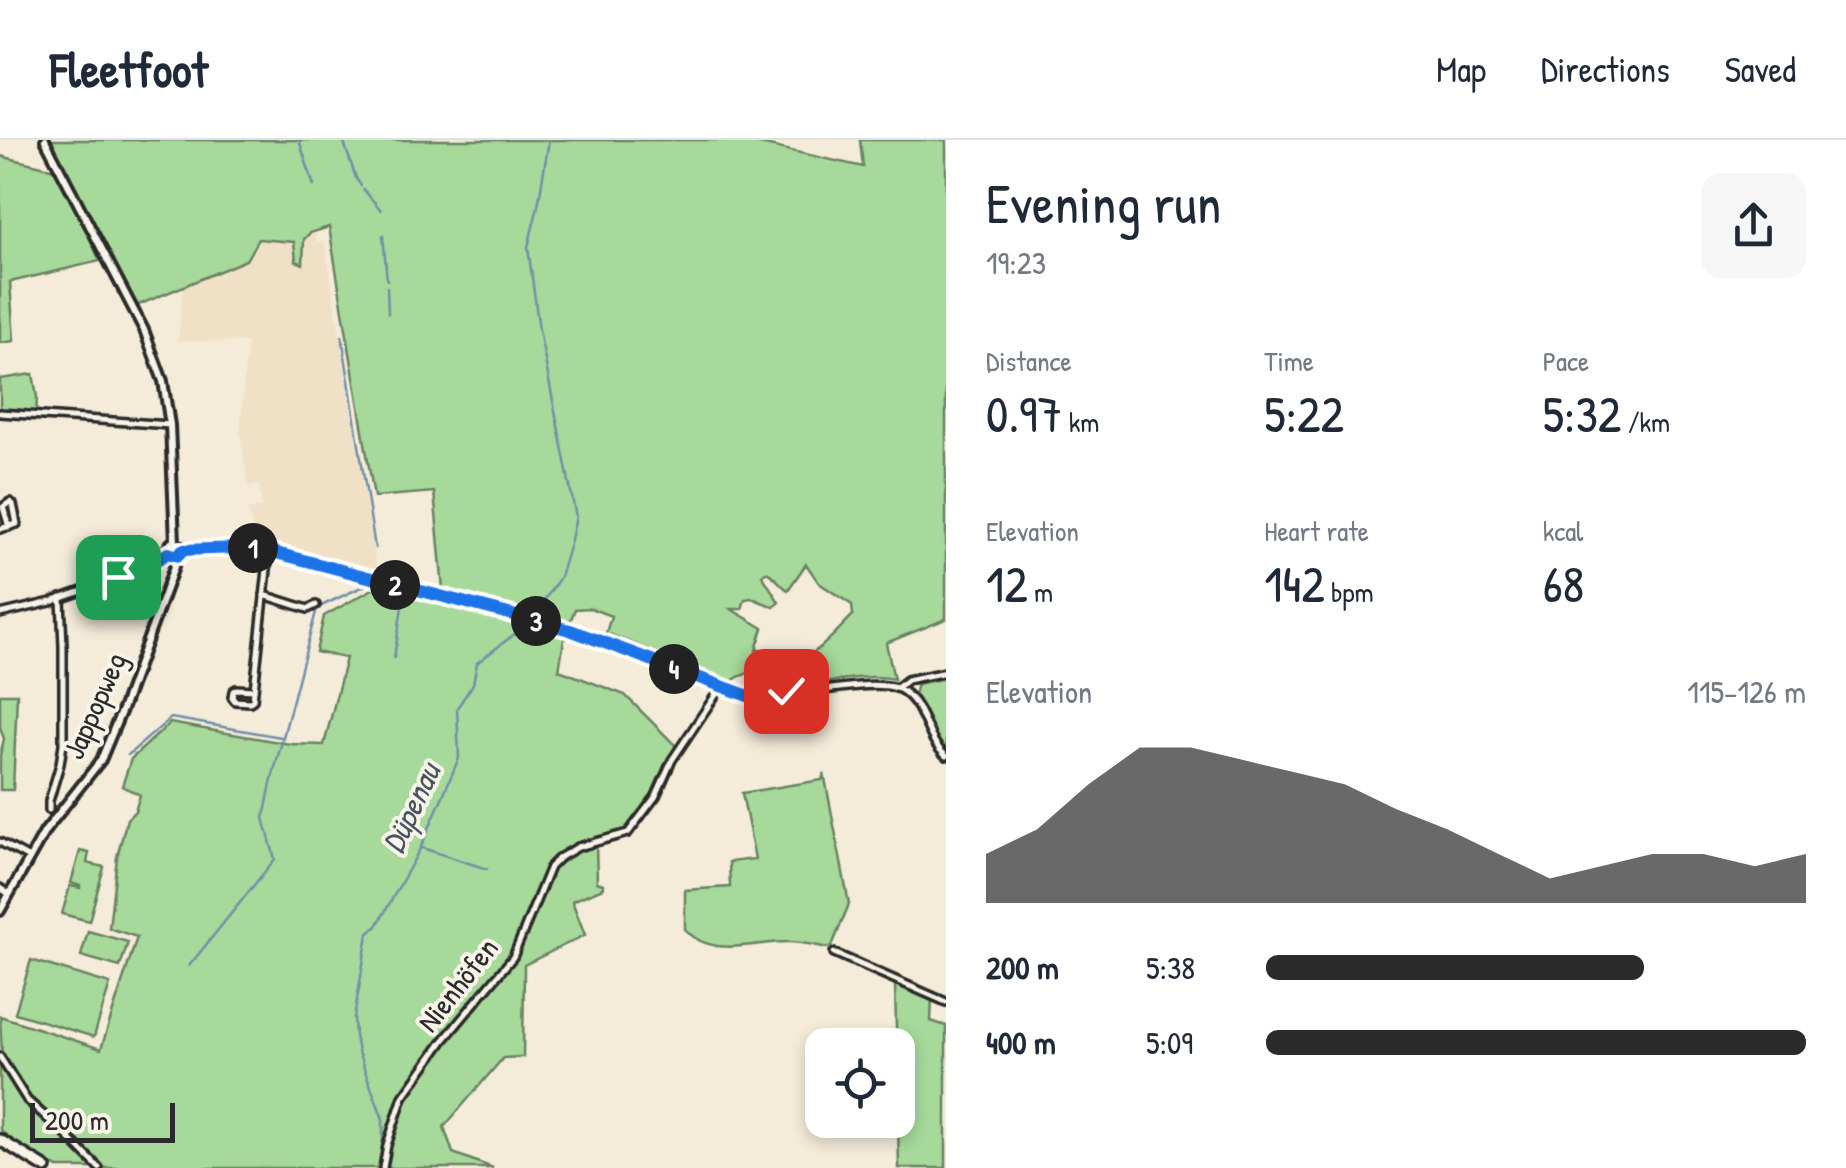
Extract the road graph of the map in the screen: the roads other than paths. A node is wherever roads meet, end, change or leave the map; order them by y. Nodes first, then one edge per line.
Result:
1 (45, 140) edge
2 (0, 414) edge
3 (170, 425) junction
4 (9, 527) dead end
5 (0, 530) edge
6 (175, 542) junction
7 (182, 550) junction
8 (269, 551) junction
9 (171, 555) junction
10 (264, 595) junction
11 (60, 598) junction
12 (316, 605) dead end
13 (0, 614) edge
14 (780, 662) dead end
15 (946, 672) edge
16 (721, 686) junction
17 (898, 688) junction
18 (254, 690) dead end
19 (787, 697) junction
20 (946, 756) edge
21 (49, 810) dead end
22 (0, 842) edge
23 (29, 858) junction
24 (0, 888) edge
25 (9, 894) junction
26 (0, 911) edge
27 (834, 953) dead end
28 (946, 1002) edge
29 (0, 1057) edge
30 (1, 1140) edge
31 (383, 1166) edge
32 (46, 1168) edge
33 (99, 1168) edge

1 - 3 street
2 - 3 street
3 - 6 street
4 - 5 street
6 - 7 street
6 - 9 street
7 - 8 street
7 - 9 street
8 - 10 street
8 - 16 street
9 - 11 street
9 - 23 street, Jappopweg
10 - 12 street
10 - 18 street
11 - 13 street
11 - 21 street
14 - 19 street
15 - 17 street
16 - 19 street
16 - 31 street, Nienhöfen
17 - 19 street
17 - 20 street
22 - 23 street
23 - 25 street, Jappopweg
24 - 25 street
25 - 26 street, Jappopweg
27 - 28 street
29 - 33 street
30 - 32 main road

